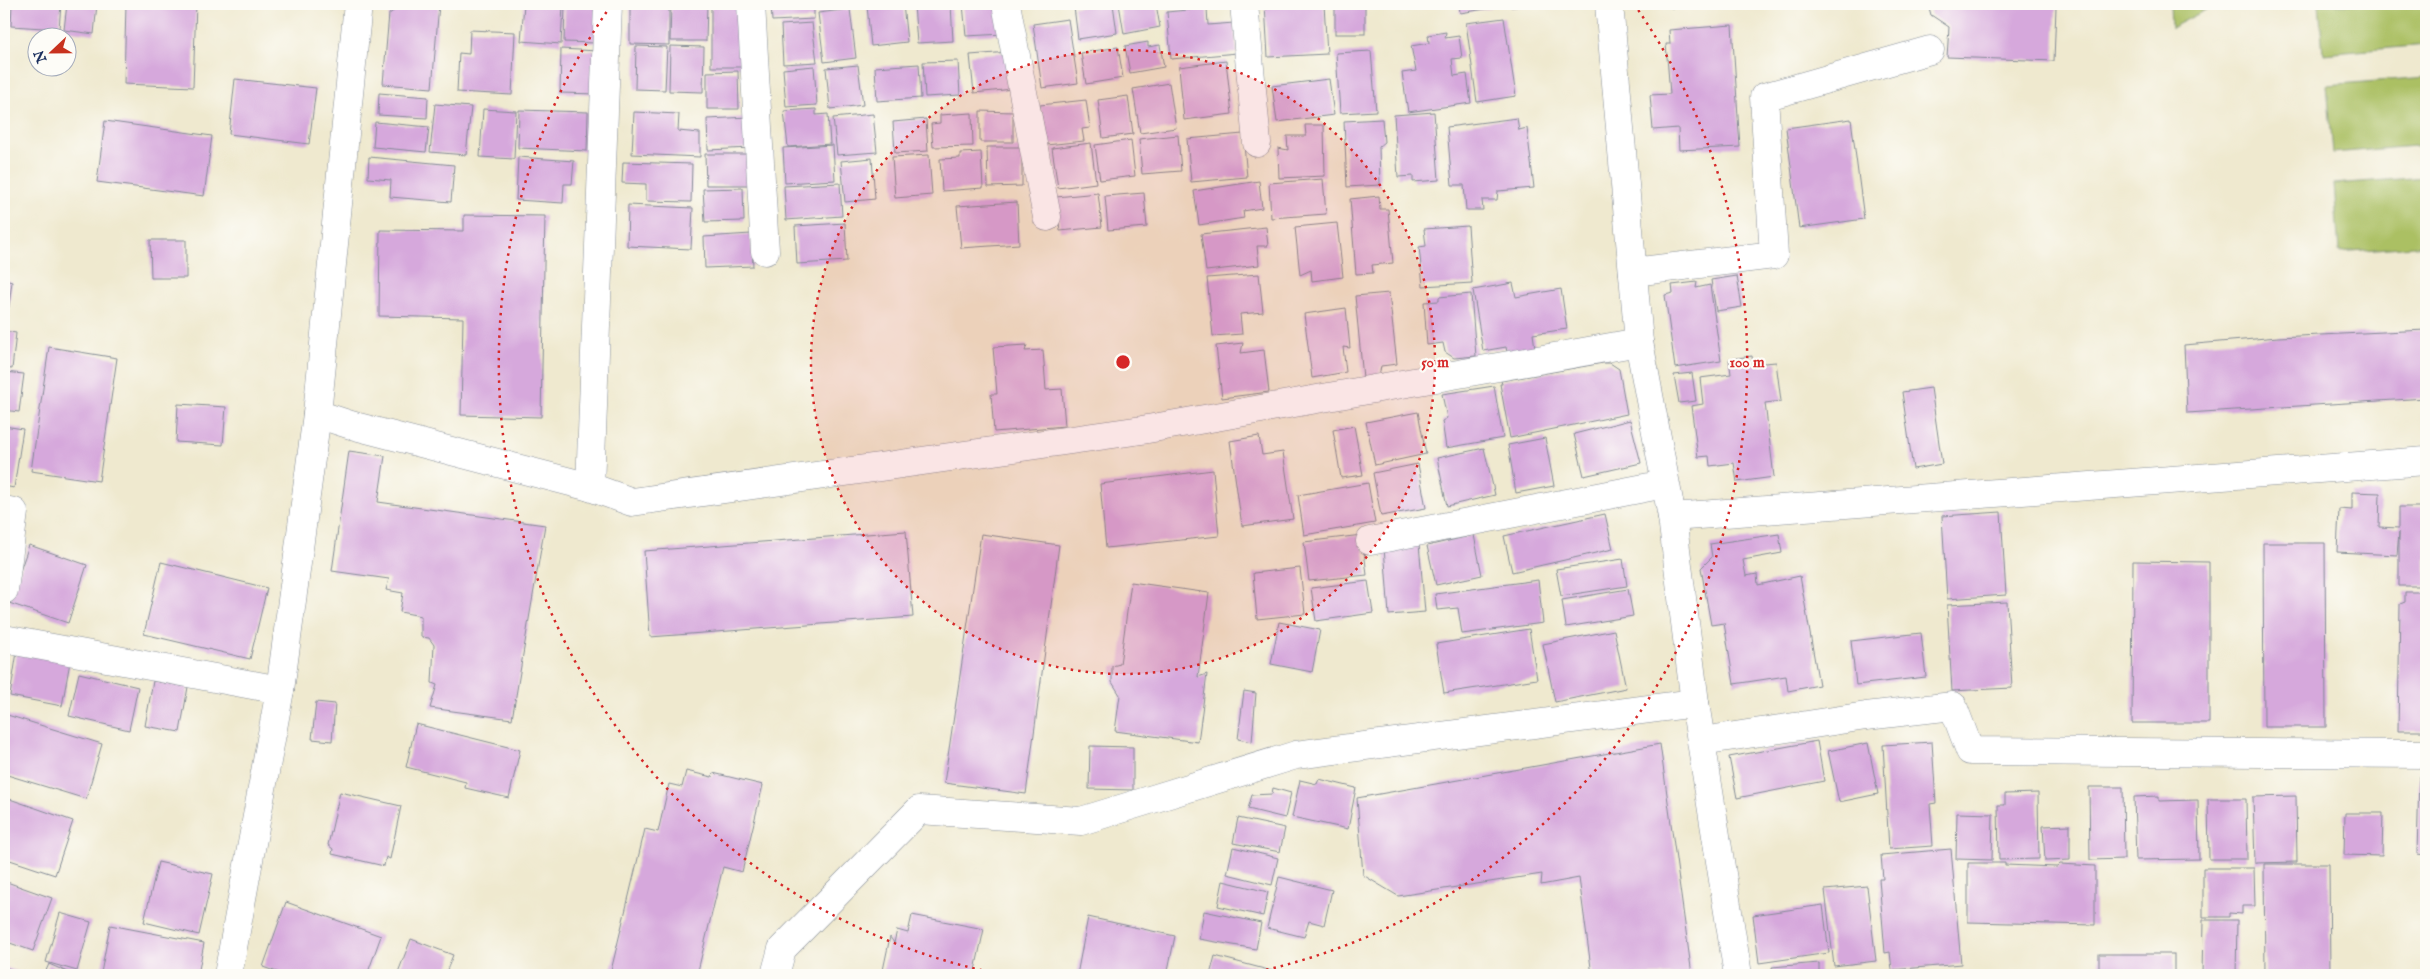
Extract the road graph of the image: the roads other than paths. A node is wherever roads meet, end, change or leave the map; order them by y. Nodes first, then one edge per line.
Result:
1 (358, 4) edge
2 (608, 4) edge
3 (751, 4) edge
4 (1006, 4) edge
5 (1244, 4) edge
6 (1609, 4) edge
7 (1930, 50) dead end
8 (1257, 143) dead end
9 (1047, 217) dead end
10 (765, 250) dead end
11 (1633, 272) junction
12 (1639, 342) junction
13 (317, 414) junction
14 (2426, 461) edge
15 (1664, 484) junction
16 (590, 487) junction
17 (4, 510) edge
18 (1672, 517) junction
19 (1370, 541) dead end
20 (4, 590) edge
21 (4, 639) edge
22 (280, 690) junction
23 (1695, 703) junction
24 (1702, 741) junction
25 (2426, 754) edge
26 (228, 975) edge
27 (774, 975) edge
28 (1738, 975) edge

1 - 13 street
2 - 16 street
3 - 10 street
4 - 9 street
5 - 8 street
6 - 11 street
7 - 11 street
11 - 12 street
12 - 15 street
12 - 16 street
13 - 16 street
13 - 22 street
14 - 18 street
15 - 18 street
15 - 19 street
17 - 20 street
18 - 23 street
21 - 22 street
22 - 26 street
23 - 24 street
23 - 27 street
24 - 25 street
24 - 28 street

